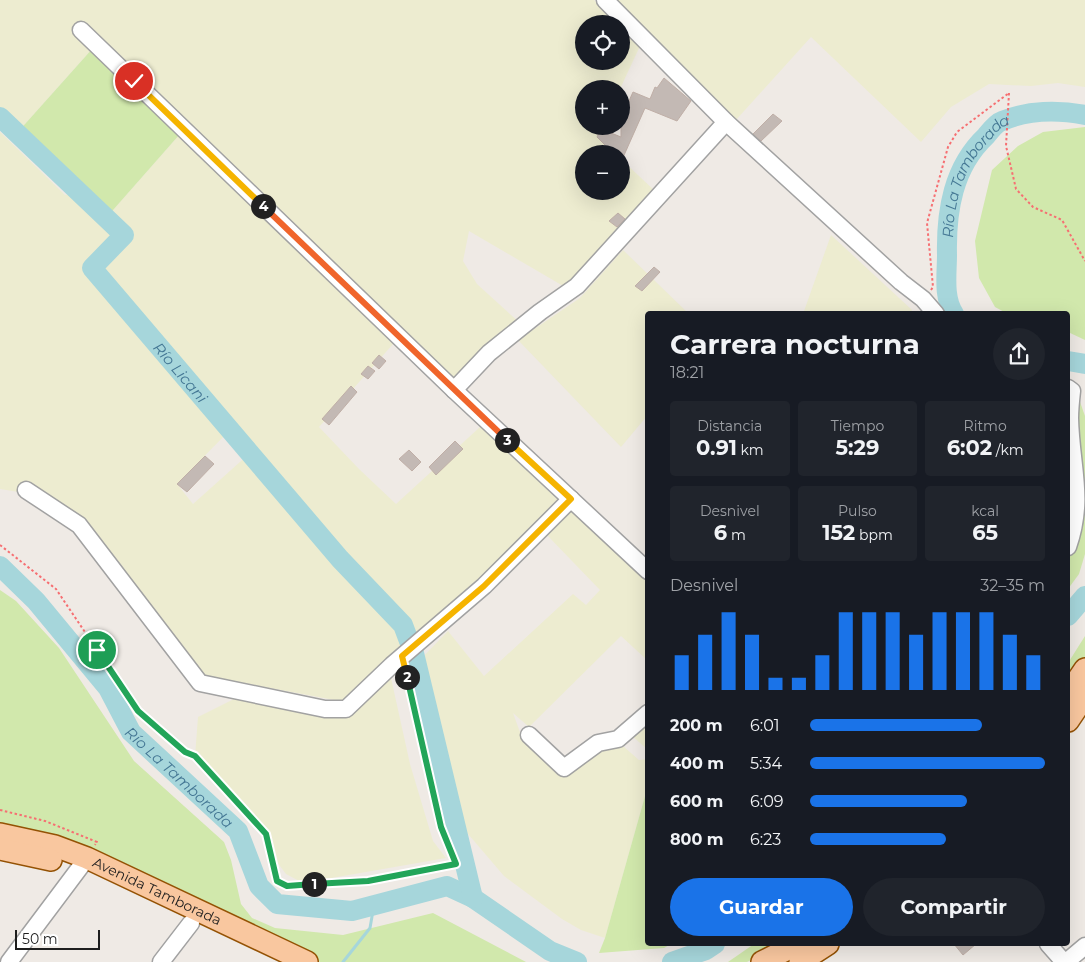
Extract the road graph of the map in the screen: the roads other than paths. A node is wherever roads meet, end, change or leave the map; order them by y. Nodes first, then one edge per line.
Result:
1 (605, 0) edge
2 (81, 30) dead end
3 (726, 122) junction
4 (934, 311) edge
5 (454, 390) junction
6 (1070, 390) edge
7 (1070, 418) edge
8 (1070, 418) edge
9 (26, 490) dead end
10 (571, 499) junction
11 (1070, 543) edge
12 (645, 569) edge
13 (1085, 669) edge
14 (1076, 707) edge
15 (645, 716) edge
16 (529, 735) dead end
17 (0, 834) edge
18 (0, 849) edge
19 (82, 864) junction
20 (191, 923) junction
21 (794, 946) edge
22 (825, 946) edge
23 (1050, 946) edge
24 (1085, 946) edge
25 (9, 962) edge
26 (161, 962) edge
27 (274, 962) edge
28 (308, 962) edge
29 (762, 962) edge
30 (800, 962) edge
31 (1065, 962) edge

1 - 3 street
2 - 5 street
3 - 4 street
3 - 5 street
5 - 10 street
6 - 8 street
7 - 11 street
9 - 10 street
10 - 12 street
13 - 14 main road
15 - 16 street
17 - 19 main road, Avenida Tamborada
18 - 19 main road, Avenida Tamborada
19 - 20 main road, Avenida Tamborada
19 - 25 street
19 - 28 main road, Avenida Tamborada
20 - 26 street
20 - 27 main road, Avenida Tamborada
21 - 29 main road
22 - 30 main road
23 - 31 street
24 - 31 street

